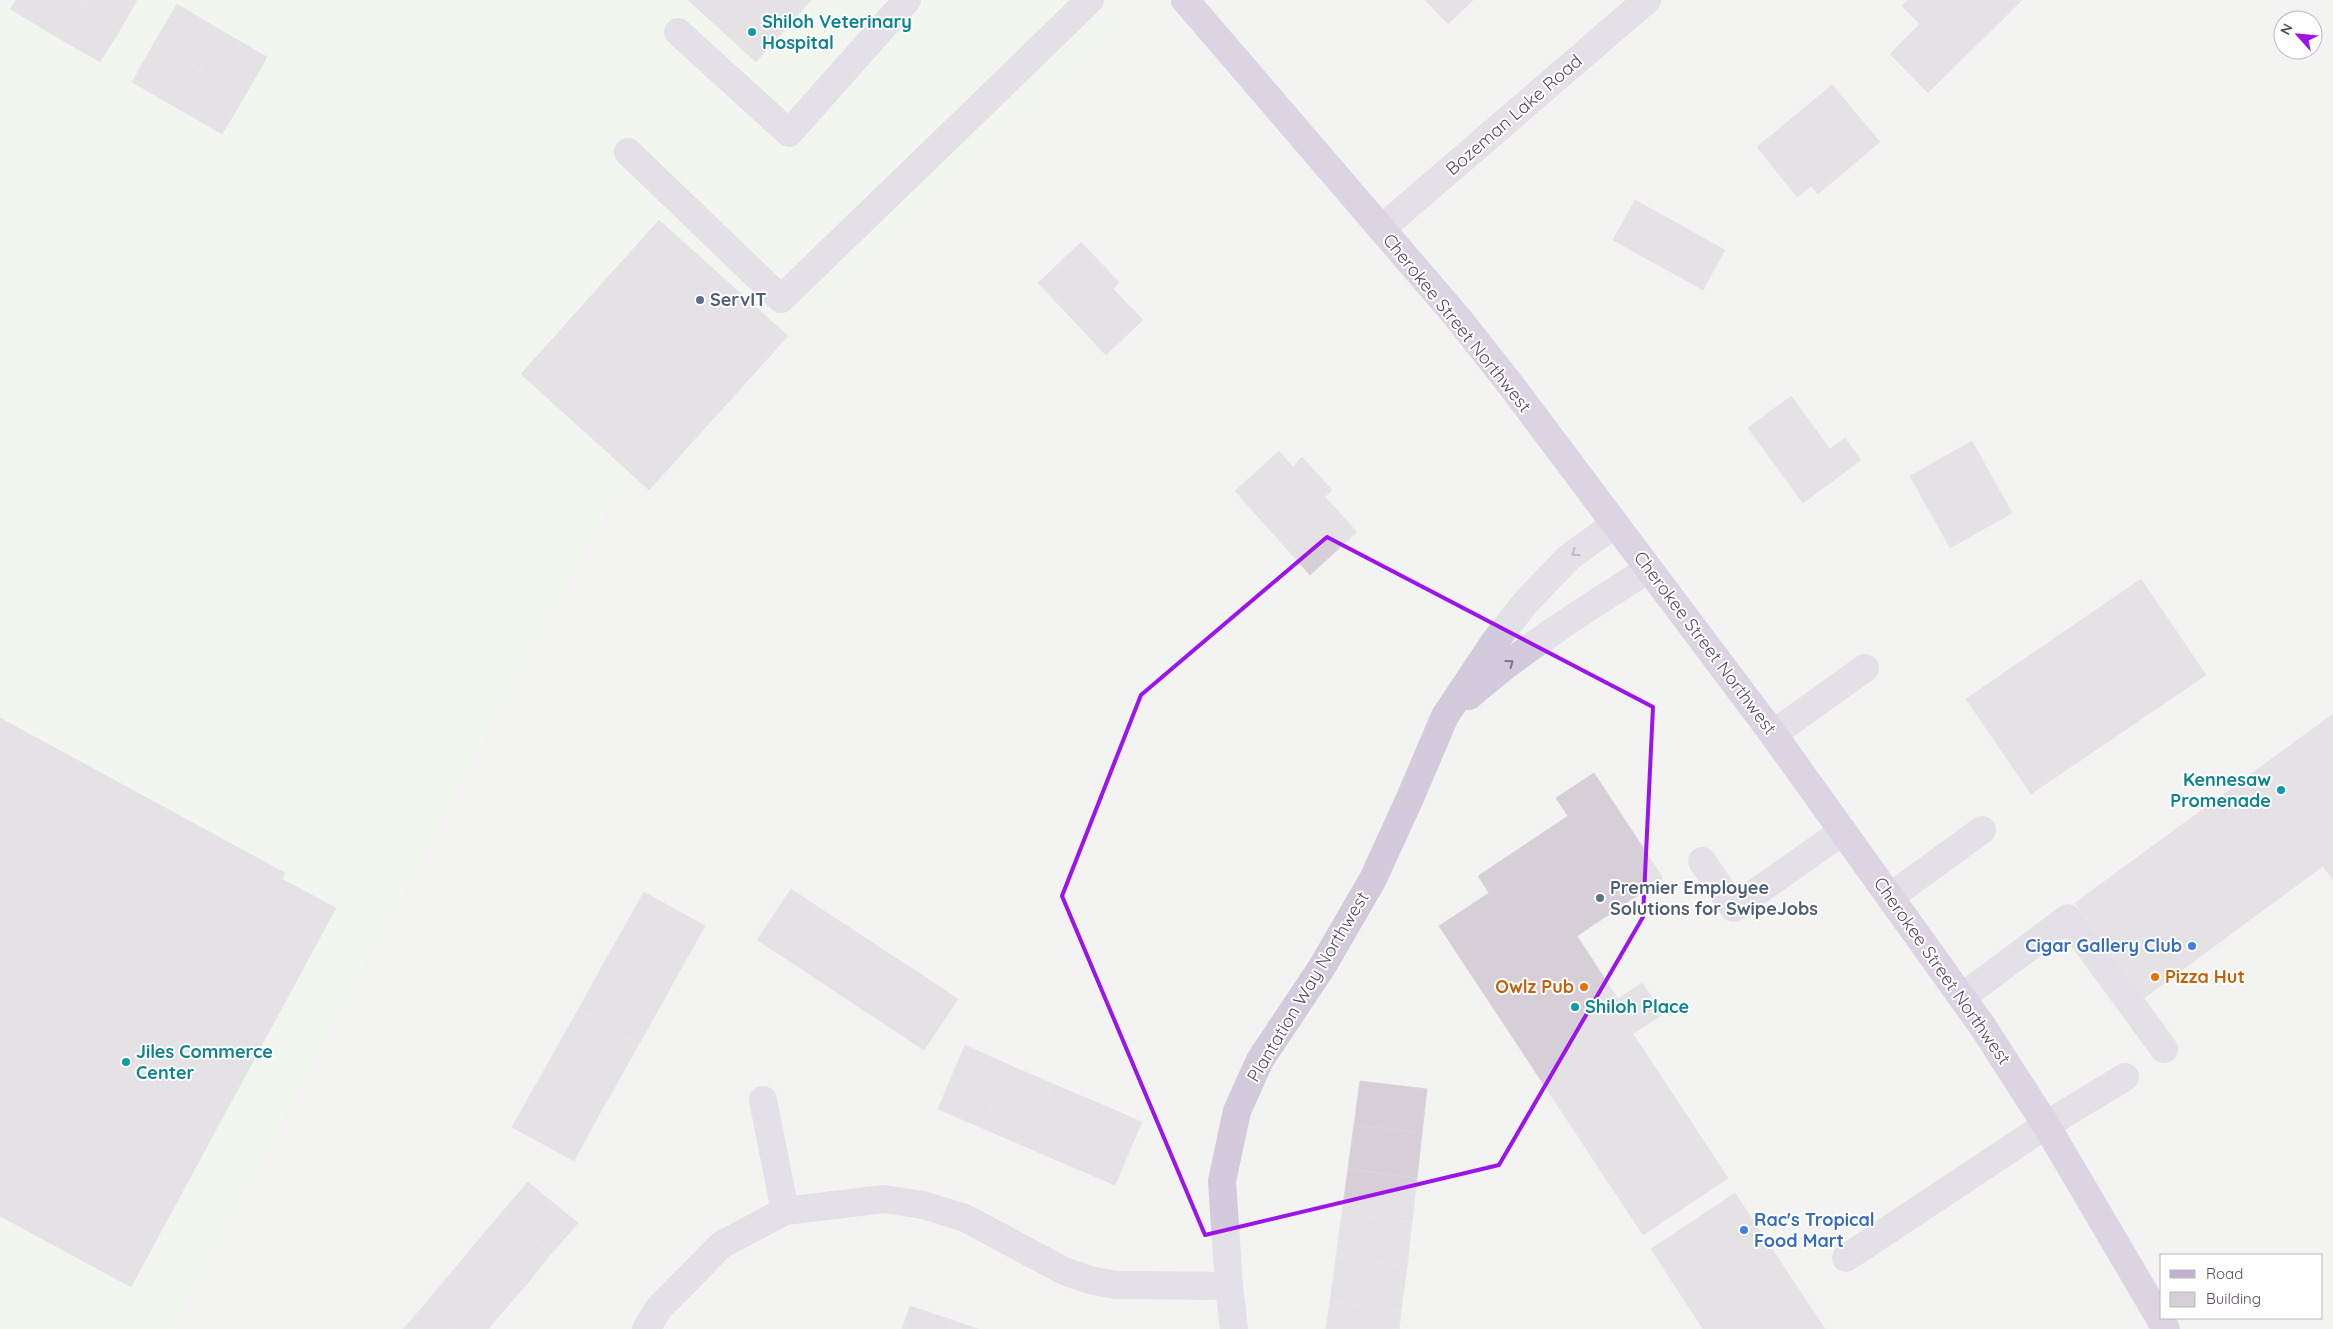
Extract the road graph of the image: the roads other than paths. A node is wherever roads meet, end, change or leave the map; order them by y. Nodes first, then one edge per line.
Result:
1 (907, 0) edge
2 (1090, 0) edge
3 (1185, 0) edge
4 (1647, 0) edge
5 (678, 32) dead end
6 (628, 152) dead end
7 (1381, 230) junction
8 (1615, 524) junction
9 (1649, 569) junction
10 (1864, 668) dead end
11 (1445, 716) junction
12 (1773, 734) junction
13 (1982, 830) dead end
14 (1843, 832) junction
15 (1702, 861) dead end
16 (1890, 897) junction
17 (1962, 997) junction
18 (2164, 1049) dead end
19 (2125, 1077) dead end
20 (763, 1100) dead end
21 (2046, 1124) junction
22 (785, 1211) junction
23 (1846, 1258) dead end
24 (1229, 1286) junction
25 (2160, 1319) edge
26 (646, 1329) edge
27 (1234, 1329) edge

1 - 5 street
2 - 6 street
3 - 7 main road, Cherokee Street Northwest
4 - 7 street, Bozeman Lake Road
7 - 8 main road, Cherokee Street Northwest
8 - 9 main road, Cherokee Street Northwest
8 -> 11 street, Plantation Way Northwest
11 -> 9 street, Plantation Way Northwest
9 - 12 main road, Cherokee Street Northwest
10 - 12 street
11 - 24 street, Plantation Way Northwest
12 - 14 main road, Cherokee Street Northwest
13 - 16 street
14 - 15 street
14 - 16 main road, Cherokee Street Northwest
16 - 17 main road, Cherokee Street Northwest
17 - 18 street
17 - 21 main road, Cherokee Street Northwest
19 - 21 street
20 - 22 street
21 - 23 street
21 - 25 main road, Cherokee Street Northwest
22 - 24 street
22 - 26 street
24 - 27 street, Plantation Way Northwest

